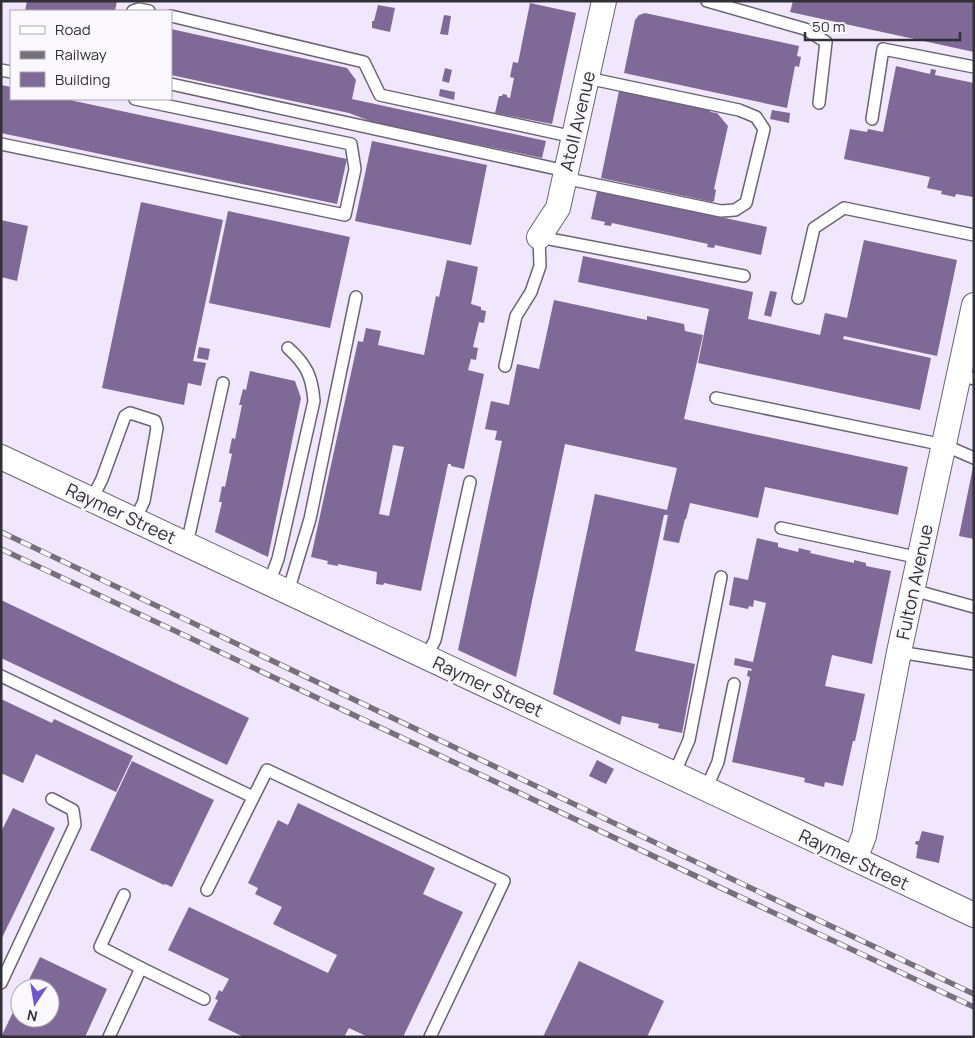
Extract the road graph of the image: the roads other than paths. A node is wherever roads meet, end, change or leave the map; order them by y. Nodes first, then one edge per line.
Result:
1 (604, 1) edge
2 (707, 1) edge
3 (172, 16) edge
4 (974, 67) edge
5 (587, 78) junction
6 (172, 84) edge
7 (140, 100) edge
8 (819, 103) dead end
9 (872, 119) dead end
10 (574, 137) junction
11 (1, 144) edge
12 (565, 175) junction
13 (974, 235) edge
14 (539, 237) junction
15 (744, 276) dead end
16 (356, 297) dead end
17 (798, 298) dead end
18 (973, 310) edge
19 (288, 348) dead end
20 (505, 366) dead end
21 (966, 377) edge
22 (223, 383) dead end
23 (716, 398) dead end
24 (944, 445) junction
25 (1, 457) edge
26 (974, 458) edge
27 (470, 482) dead end
28 (92, 500) junction
29 (135, 520) junction
30 (781, 528) dead end
31 (187, 544) junction
32 (920, 558) junction
33 (721, 577) dead end
34 (279, 588) junction
35 (913, 590) junction
36 (974, 607) edge
37 (899, 652) junction
38 (426, 657) junction
39 (974, 664) edge
40 (1, 676) edge
41 (734, 684) dead end
42 (674, 774) junction
43 (706, 789) junction
44 (253, 797) junction
45 (52, 799) dead end
46 (855, 859) junction
47 (207, 890) dead end
48 (124, 895) dead end
49 (974, 916) edge
50 (141, 968) junction
51 (1, 983) edge
52 (204, 999) dead end
53 (109, 1037) edge
54 (430, 1037) edge

1 - 5 street, Atoll Avenue
2 - 8 lane
3 - 10 lane
4 - 9 lane
5 - 10 street, Atoll Avenue
5 - 12 lane
6 - 12 lane
7 - 11 lane
10 - 12 street, Atoll Avenue
12 - 14 street, Atoll Avenue
13 - 17 lane
14 - 15 lane
14 - 20 lane
16 - 34 lane
18 - 21 street, Fulton Avenue
19 - 34 lane
21 - 24 street, Fulton Avenue
22 - 31 lane
23 - 24 lane
24 - 26 lane
24 - 32 street, Fulton Avenue
25 - 28 street, Raymer Street
27 - 38 lane
28 - 29 street, Raymer Street
28 - 29 lane
29 - 31 street, Raymer Street
30 - 32 lane
31 - 34 street, Raymer Street
32 - 35 street, Fulton Avenue
33 - 42 lane
34 - 38 street, Raymer Street
35 - 36 lane
35 - 37 street, Fulton Avenue
37 - 39 lane
37 - 46 street, Fulton Avenue
38 - 42 street, Raymer Street
40 - 44 lane
41 - 43 lane
42 - 43 street, Raymer Street
43 - 46 street, Raymer Street
44 - 47 lane
44 - 54 lane
45 - 51 lane
46 - 49 street, Raymer Street
48 - 50 lane
50 - 52 lane
50 - 53 lane

